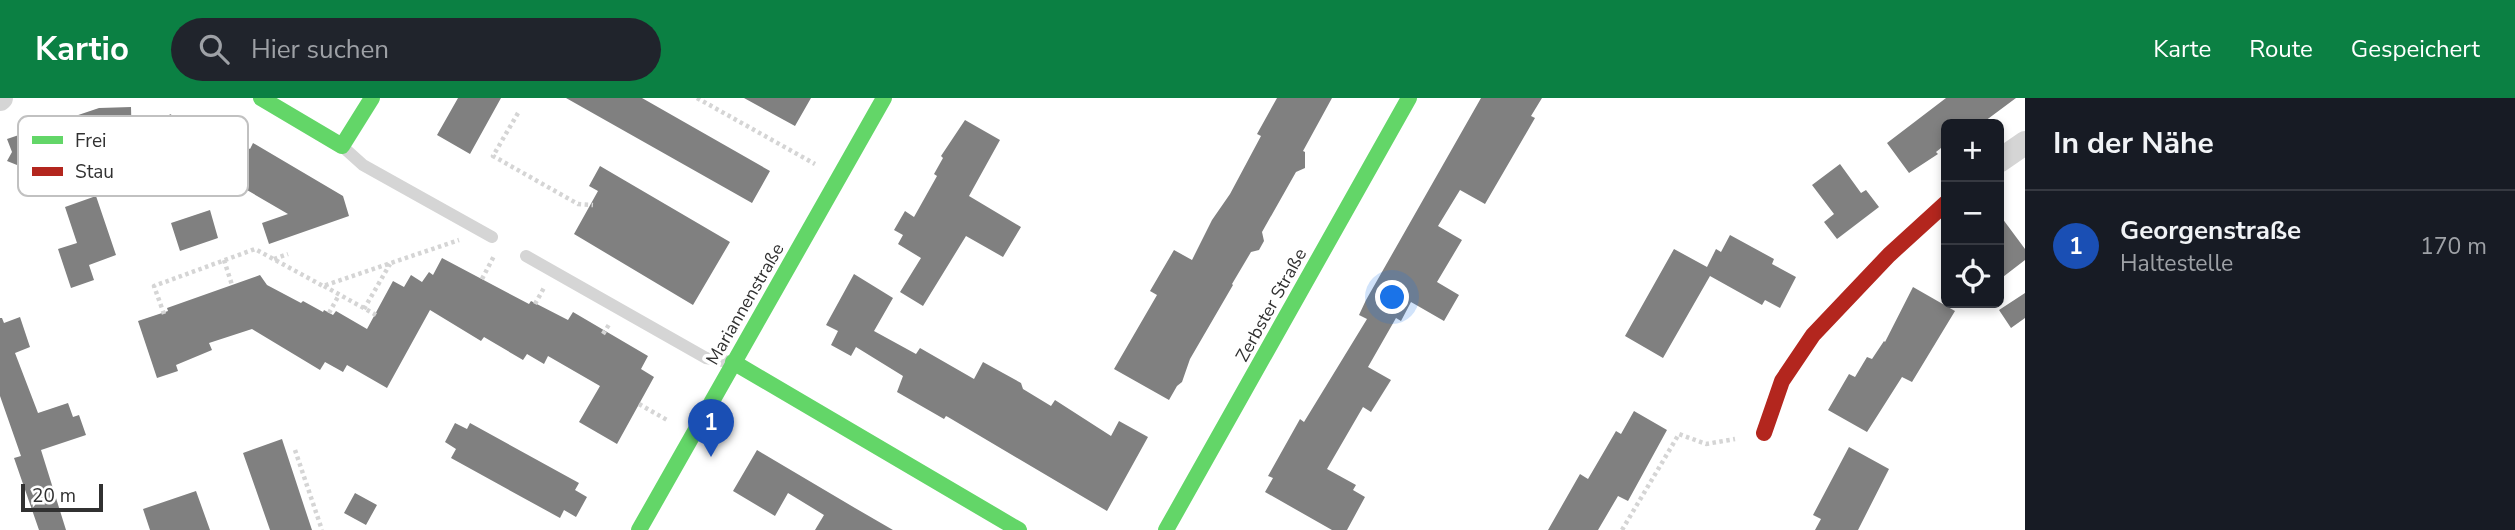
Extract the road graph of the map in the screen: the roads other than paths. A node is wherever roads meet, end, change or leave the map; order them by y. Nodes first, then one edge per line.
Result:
1 (261, 98) edge
2 (372, 98) edge
3 (884, 98) edge
4 (1409, 98) edge
5 (2025, 143) edge
6 (342, 146) junction
7 (2004, 158) edge
8 (1941, 208) edge
9 (492, 237) dead end
10 (526, 256) dead end
11 (733, 362) junction
12 (1764, 433) road end
13 (639, 530) edge
14 (1018, 530) edge
15 (1167, 530) edge

1 - 6 street
2 - 6 street
3 - 11 street, Mariannenstraße
4 - 15 street, Zerbster Straße
5 - 7 street
6 - 9 lane
8 - 12 street
10 - 11 lane
11 - 13 street, Mariannenstraße
11 - 14 street

